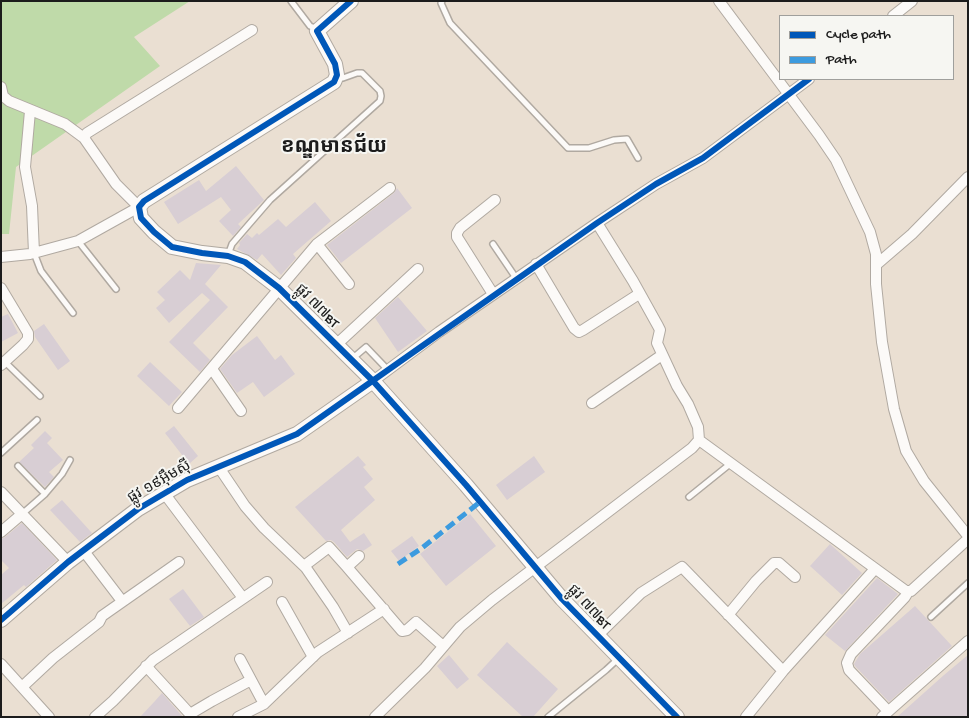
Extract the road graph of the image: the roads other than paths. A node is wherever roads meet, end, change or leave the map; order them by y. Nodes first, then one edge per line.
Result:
1 (291, 1) edge
2 (442, 1) edge
3 (719, 1) edge
4 (912, 1) edge
5 (347, 3) edge
6 (894, 15) edge
7 (317, 29) junction
8 (252, 30) dead end
9 (337, 75) junction
10 (779, 79) edge
11 (780, 80) edge
12 (808, 80) edge
13 (1, 87) edge
14 (790, 93) junction
15 (30, 111) junction
16 (84, 138) junction
17 (638, 158) dead end
18 (968, 177) edge
19 (390, 188) dead end
20 (495, 200) dead end
21 (139, 207) junction
22 (597, 223) junction
23 (78, 241) junction
24 (317, 244) junction
25 (493, 244) dead end
26 (34, 253) junction
27 (228, 256) junction
28 (1, 257) edge
29 (536, 264) junction
30 (876, 266) junction
31 (418, 269) dead end
32 (516, 278) junction
33 (349, 284) dead end
34 (1, 288) edge
35 (279, 288) junction
36 (116, 289) dead end
37 (493, 294) junction
38 (639, 294) junction
39 (73, 312) dead end
40 (336, 345) junction
41 (662, 355) junction
42 (351, 359) junction
43 (3, 364) edge
44 (212, 369) junction
45 (388, 370) junction
46 (373, 381) junction
47 (40, 396) dead end
48 (592, 403) dead end
49 (178, 408) dead end
50 (241, 411) dead end
51 (37, 420) dead end
52 (699, 440) junction
53 (1, 453) edge
54 (70, 460) dead end
55 (730, 464) junction
56 (18, 466) dead end
57 (218, 466) junction
58 (1, 492) edge
59 (164, 493) junction
60 (45, 494) junction
61 (689, 497) dead end
62 (22, 514) junction
63 (1, 532) edge
64 (968, 537) edge
65 (84, 550) junction
66 (359, 556) dead end
67 (68, 562) junction
68 (179, 562) dead end
69 (304, 566) junction
70 (347, 567) junction
71 (535, 568) junction
72 (874, 570) junction
73 (795, 577) dead end
74 (267, 582) dead end
75 (968, 583) edge
76 (908, 592) junction
77 (243, 598) junction
78 (122, 601) junction
79 (282, 602) dead end
80 (384, 609) junction
81 (728, 615) junction
82 (931, 617) dead end
83 (1, 620) edge
84 (348, 633) junction
85 (597, 636) junction
86 (968, 641) edge
87 (443, 646) junction
88 (313, 657) junction
89 (619, 658) junction
90 (240, 659) dead end
91 (1, 664) edge
92 (146, 666) junction
93 (783, 671) junction
94 (251, 680) junction
95 (22, 687) junction
96 (264, 704) junction
97 (885, 714) edge
98 (190, 716) edge
99 (675, 716) edge
100 (49, 717) edge
101 (95, 717) edge
102 (238, 717) edge
103 (375, 717) edge
104 (548, 717) edge
105 (746, 717) edge

1 - 7 lane
2 - 17 lane
3 - 10 street
4 - 6 street
5 - 7 street
7 - 9 street
8 - 16 street
9 - 21 street
9 - 27 lane
11 - 14 street
12 - 14 street
13 - 15 street
14 - 22 street
14 - 30 street
15 - 16 street
15 - 26 street
16 - 21 street
18 - 30 street
19 - 24 street
20 - 37 street
21 - 23 street
21 - 27 street, ផ្លូវ ៧៧BT
22 - 29 street
22 - 38 street
23 - 26 street
23 - 36 lane
24 - 33 street
24 - 35 street
25 - 32 lane
26 - 28 street
26 - 39 lane
27 - 35 street, ផ្លូវ ៧៧BT
29 - 32 street
29 - 38 street
30 - 64 street
31 - 40 street
32 - 37 street
34 - 43 street
35 - 40 street, ផ្លូវ ៧៧BT
35 - 44 street
37 - 45 street
38 - 41 street
40 - 42 street, ផ្លូវ ៧៧BT
41 - 48 street
41 - 52 street
42 - 45 lane
42 - 46 street, ផ្លូវ ៧៧BT
43 - 47 lane
44 - 49 street
44 - 50 street
45 - 46 street
46 - 57 street, ផ្លូវ ១៩អ៊ឹមស៊ី
46 - 71 street, ផ្លូវ ៧៧BT
51 - 53 lane
52 - 55 street
52 - 71 street
54 - 60 lane
55 - 61 lane
55 - 72 street
56 - 60 lane
57 - 59 street, ផ្លូវ ១៩អ៊ឹមស៊ី
57 - 69 street
58 - 62 street
59 - 65 street, ផ្លូវ ១៩អ៊ឹមស៊ី
59 - 77 street
60 - 62 lane
62 - 63 street
62 - 67 street
64 - 76 street
65 - 67 street, ផ្លូវ ១៩អ៊ឹមស៊ី
65 - 78 street
66 - 70 street
67 - 83 street, ផ្លូវ ១៩អ៊ឹមស៊ី
68 - 78 street
69 - 70 street
69 - 84 street
70 - 80 street
71 - 85 street, ផ្លូវ ៧៧BT
71 - 87 street
72 - 76 street
72 - 93 street
73 - 81 street
74 - 77 street
75 - 82 lane
76 - 97 street
77 - 92 street
78 - 95 street
79 - 88 street
80 - 84 street
80 - 87 street
81 - 85 street
81 - 93 street
84 - 88 street
85 - 89 street, ផ្លូវ ៧៧BT
86 - 97 street
87 - 103 street
88 - 96 street
89 - 99 street, ផ្លូវ ៧៧BT
89 - 104 lane
90 - 94 street
91 - 95 street
92 - 98 street
92 - 101 street
93 - 105 street
94 - 96 street
94 - 98 street
95 - 100 street
96 - 102 street

